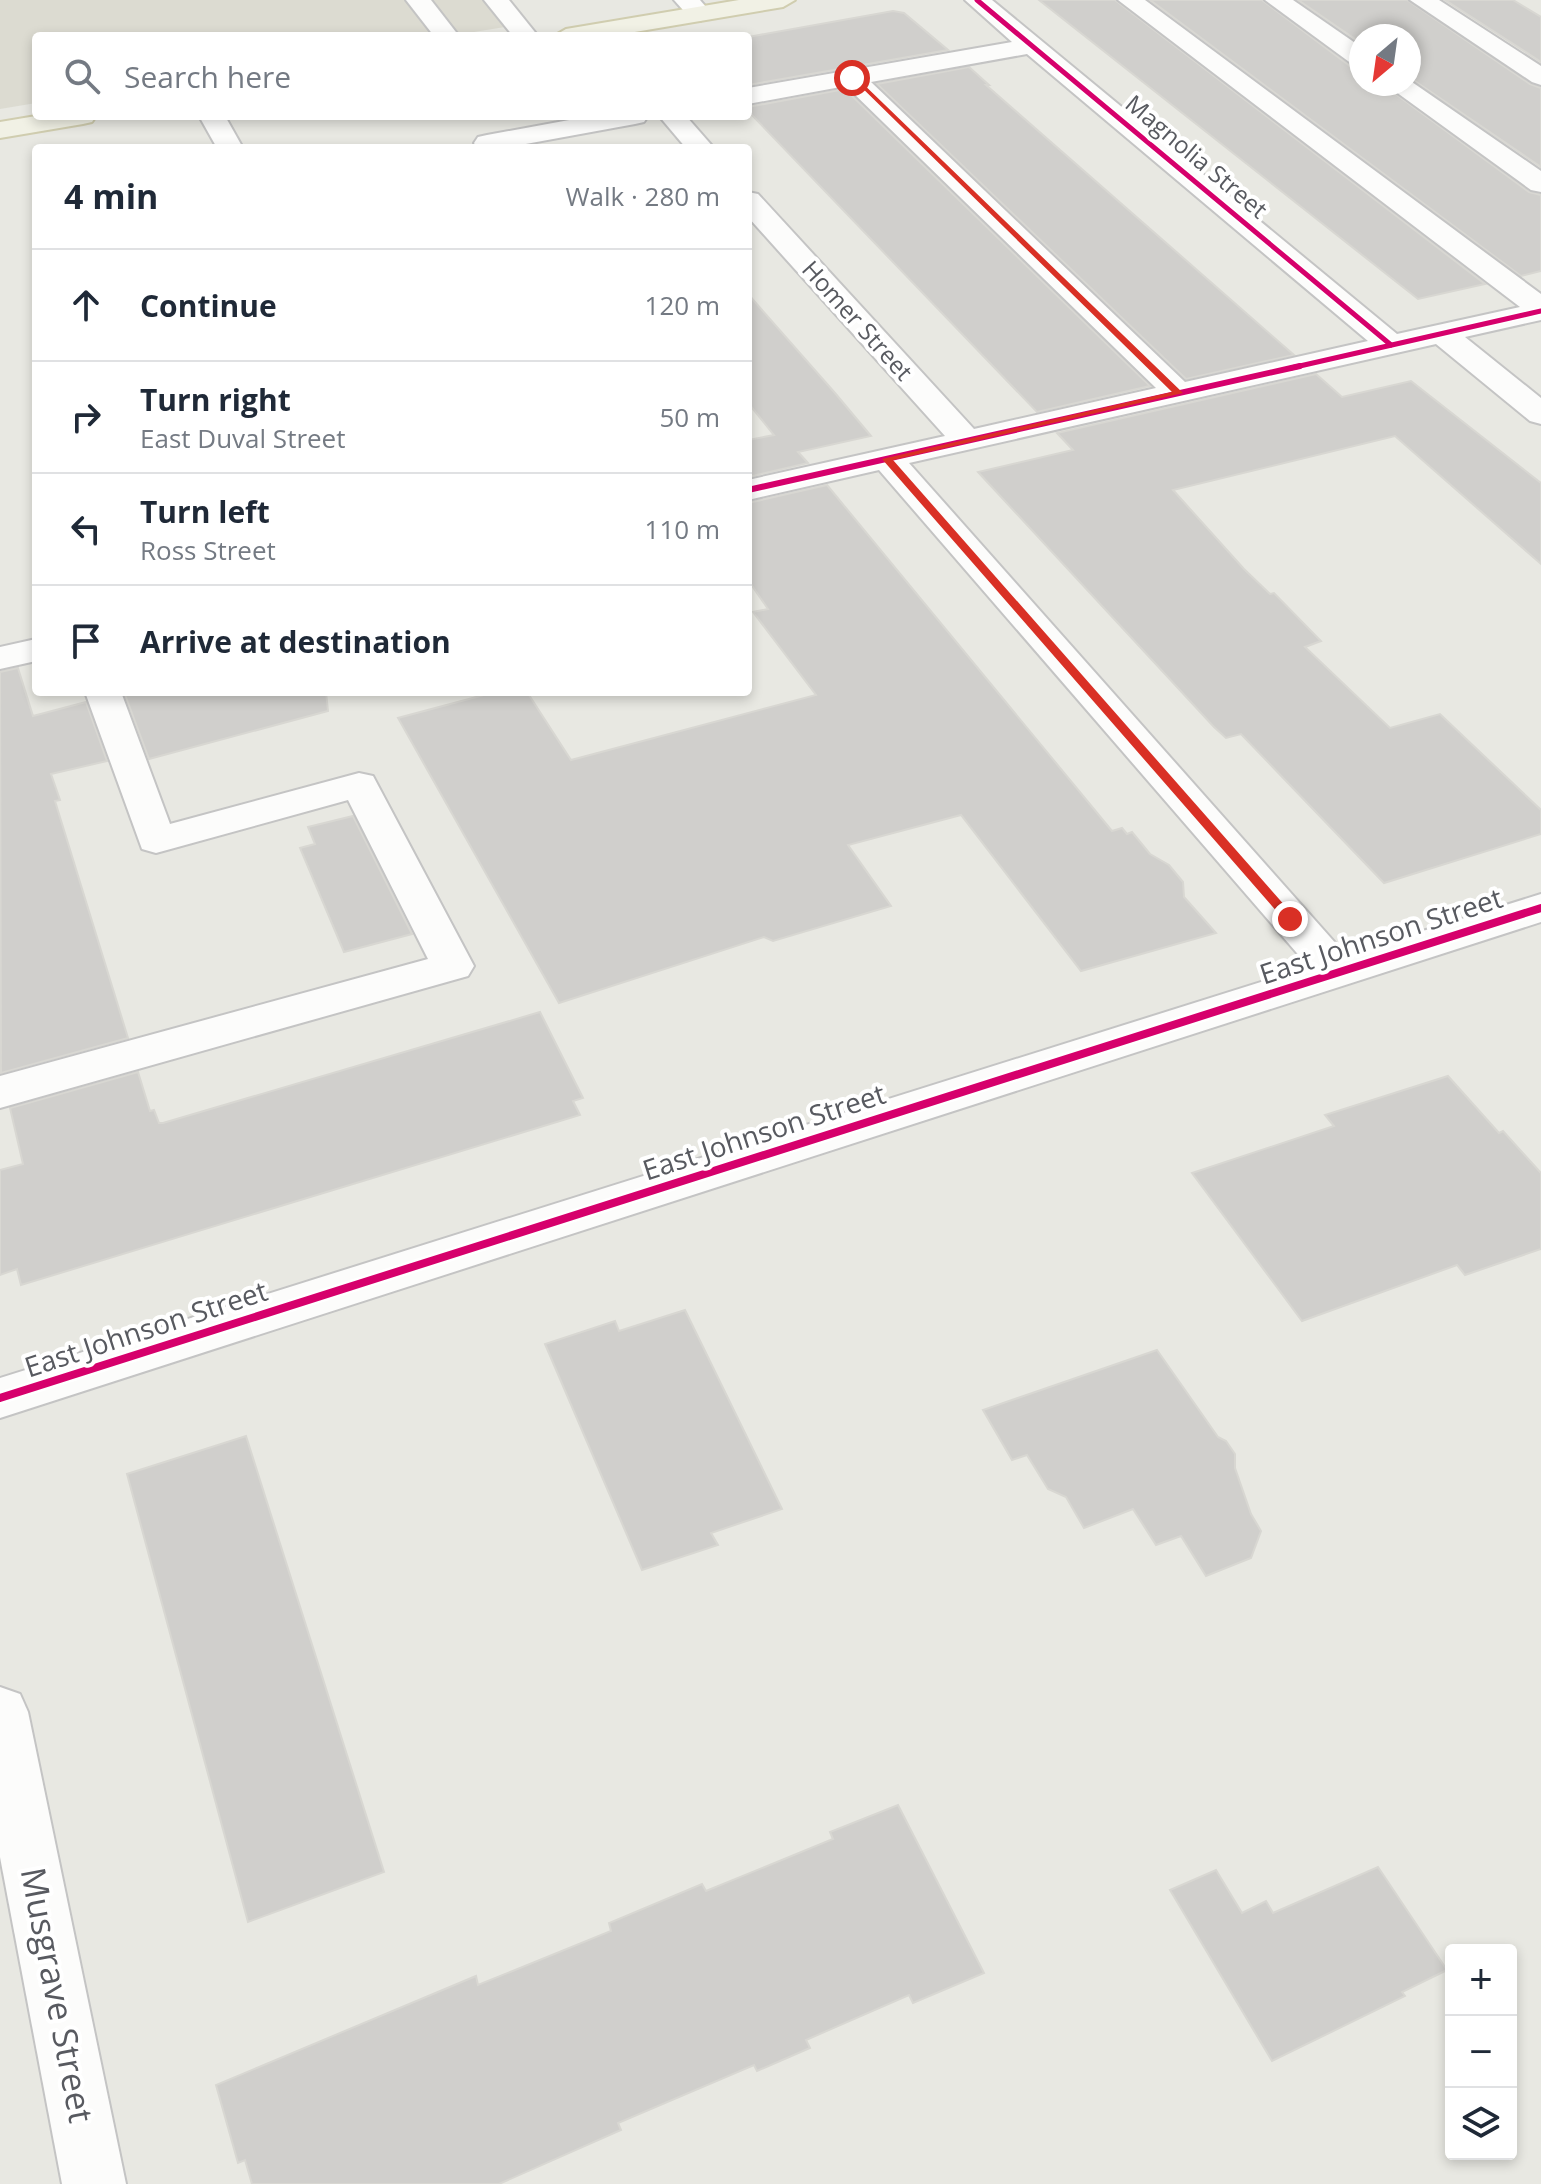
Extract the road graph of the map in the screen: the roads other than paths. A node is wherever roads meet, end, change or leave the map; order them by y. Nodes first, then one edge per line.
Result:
1 (418, 0) edge
2 (496, 0) edge
3 (783, 0) edge
4 (977, 0) edge
5 (1130, 0) edge
6 (1277, 0) edge
7 (1422, 0) edge
8 (693, 7) edge
9 (444, 32) edge
10 (523, 32) edge
11 (604, 32) edge
12 (1031, 46) junction
13 (1349, 51) edge
14 (1541, 77) edge
15 (852, 78) junction
16 (752, 95) edge
17 (1415, 96) edge
18 (59, 120) edge
19 (214, 120) edge
20 (613, 120) edge
21 (676, 120) edge
22 (0, 130) edge
23 (228, 144) edge
24 (488, 144) edge
25 (697, 144) edge
26 (1541, 184) edge
27 (752, 204) edge
28 (1541, 310) edge
29 (1443, 334) junction
30 (1391, 345) junction
31 (1179, 393) junction
32 (1541, 414) edge
33 (967, 441) junction
34 (887, 459) junction
35 (752, 487) edge
36 (32, 651) edge
37 (0, 658) edge
38 (104, 696) edge
39 (1541, 908) edge
40 (1338, 973) junction
41 (0, 1092) edge
42 (0, 1398) edge
43 (0, 1712) edge
44 (94, 2184) edge

1 - 9 street
2 - 10 street
3 - 8 main road
4 - 12 street, Magnolia Street
5 - 28 street
6 - 13 street
7 - 14 street
8 - 11 main road
12 - 15 street
12 - 30 street, Magnolia Street
15 - 16 street
15 - 31 street
17 - 26 street
18 - 22 main road
19 - 23 street
20 - 24 street
21 - 25 street
27 - 33 street, Homer Street
28 - 29 street
29 - 30 street
29 - 32 street
30 - 31 street
31 - 33 street
33 - 34 street
34 - 35 street
34 - 40 street
36 - 37 street
38 - 41 street
39 - 40 street, East Johnson Street
40 - 42 street, East Johnson Street
43 - 44 street, Musgrave Street

